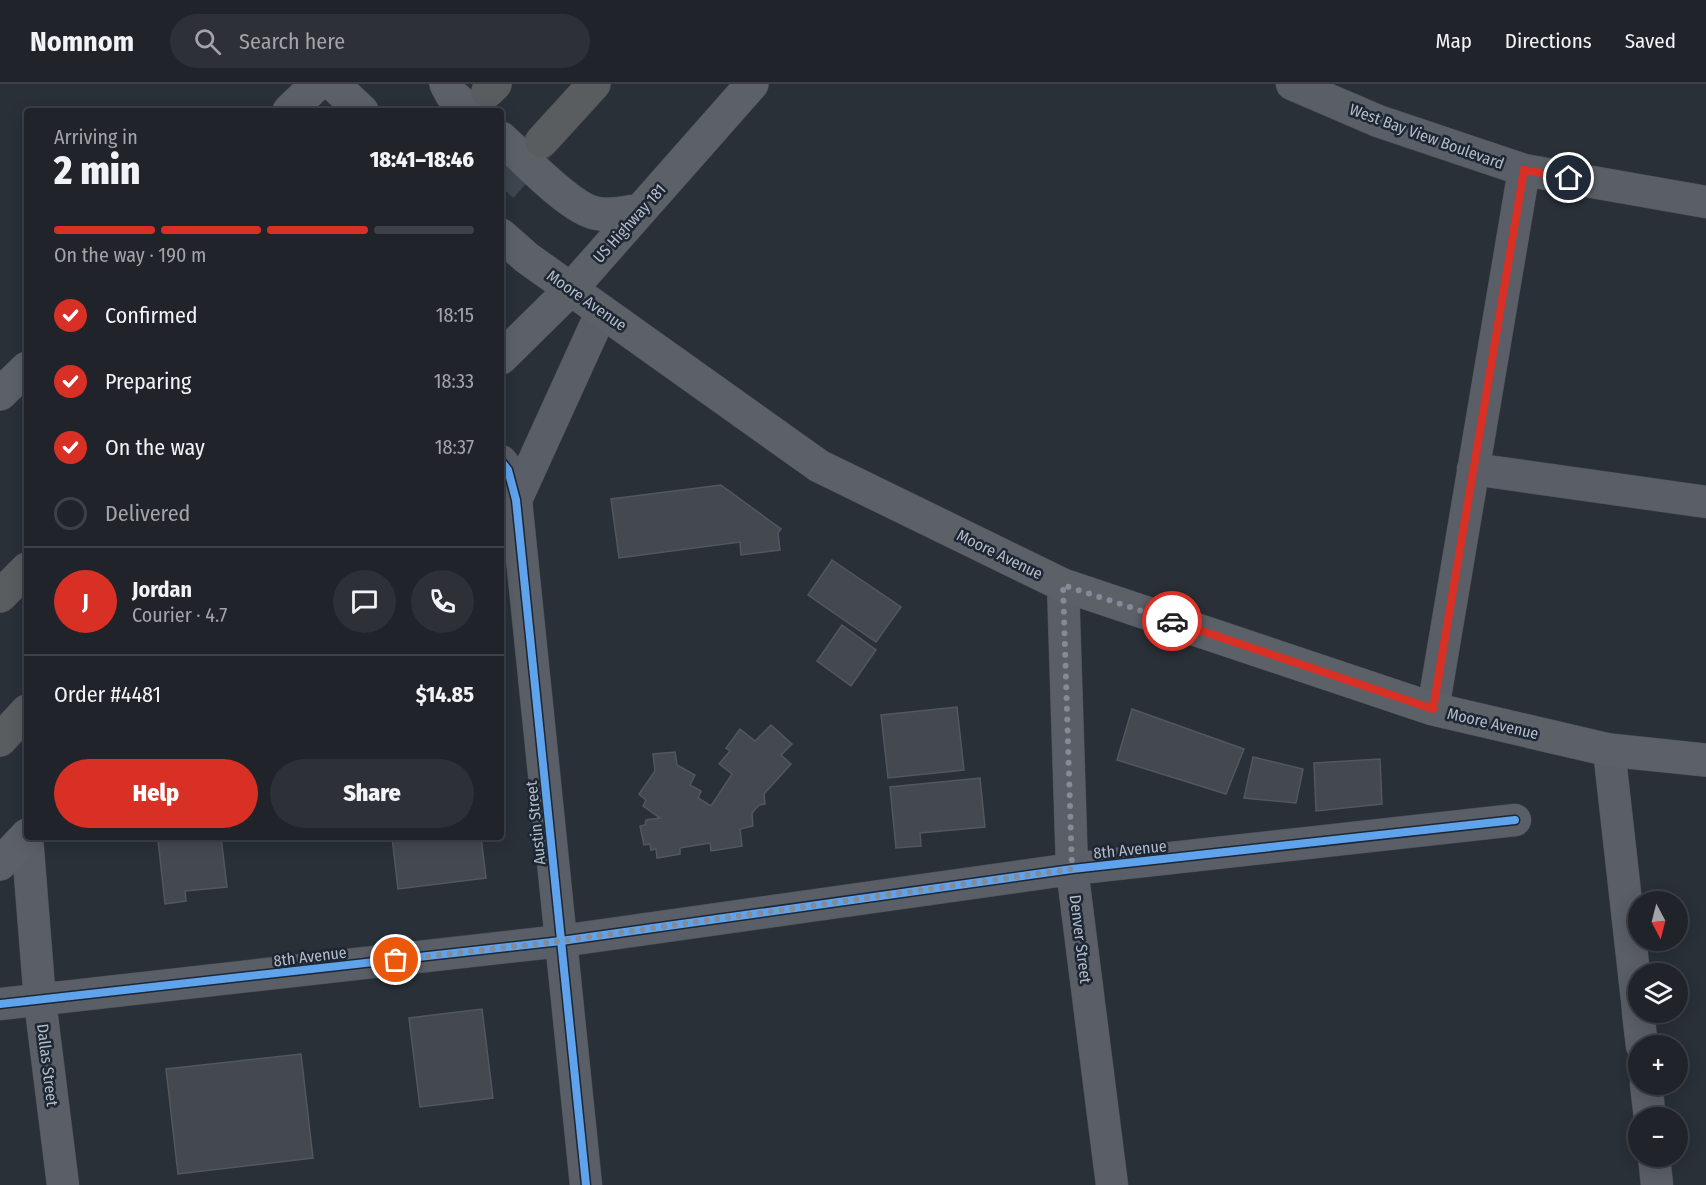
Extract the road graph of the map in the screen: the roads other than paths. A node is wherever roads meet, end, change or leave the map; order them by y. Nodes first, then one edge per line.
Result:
1 (317, 84) edge
2 (333, 84) edge
3 (446, 84) edge
4 (594, 84) edge
5 (752, 84) edge
6 (1292, 84) edge
7 (484, 95) edge
8 (293, 108) edge
9 (359, 108) edge
10 (504, 141) edge
11 (542, 141) tunnel mouth
12 (1524, 170) junction
13 (1706, 202) edge
14 (641, 210) junction
15 (504, 238) edge
16 (571, 289) junction
17 (602, 311) junction
18 (504, 355) edge
19 (24, 371) edge
20 (0, 394) edge
21 (504, 466) edge
22 (1473, 470) junction
23 (516, 500) junction
24 (1706, 502) edge
25 (24, 558) edge
26 (24, 572) edge
27 (0, 580) edge
28 (1063, 585) junction
29 (0, 596) edge
30 (24, 699) edge
31 (1433, 709) junction
32 (24, 714) edge
33 (0, 724) edge
34 (0, 740) edge
35 (1610, 750) junction
36 (1706, 760) edge
37 (1515, 820) dead end
38 (24, 839) edge
39 (27, 840) edge
40 (0, 864) edge
41 (1072, 869) junction
42 (561, 941) junction
43 (1633, 963) edge
44 (40, 1001) junction
45 (0, 1004) edge
46 (1656, 1167) edge
47 (63, 1185) edge
48 (586, 1185) edge
49 (1112, 1185) edge
50 (1658, 1185) edge

1 - 8 main road
2 - 9 main road
3 - 7 main road
4 - 11 highway
5 - 14 main road, US Highway 181
6 - 12 street, West Bay View Boulevard
10 - 14 main road
12 - 13 street, West Bay View Boulevard
12 - 22 street
14 - 16 main road, US Highway 181
15 - 16 main road, Moore Avenue
16 - 17 main road, Moore Avenue
16 - 18 main road, US Highway 181
17 - 23 street
17 - 28 main road, Moore Avenue
19 - 20 main road
21 - 23 street, Austin Street
22 - 24 street
22 - 31 street
23 - 42 street, Austin Street
25 - 27 highway
26 - 29 highway
28 - 31 main road, Moore Avenue
28 - 41 street, Denver Street
30 - 33 highway
31 - 35 main road, Moore Avenue
32 - 34 highway
35 - 36 main road, Moore Avenue
35 - 43 street
37 - 41 street, 8th Avenue
38 - 40 main road
39 - 44 street, Dallas Street
41 - 42 street, 8th Avenue
41 - 49 street, Denver Street
42 - 44 street, 8th Avenue
42 - 48 street, Austin Street
44 - 45 street, 8th Avenue
44 - 47 street, Dallas Street
46 - 50 street

